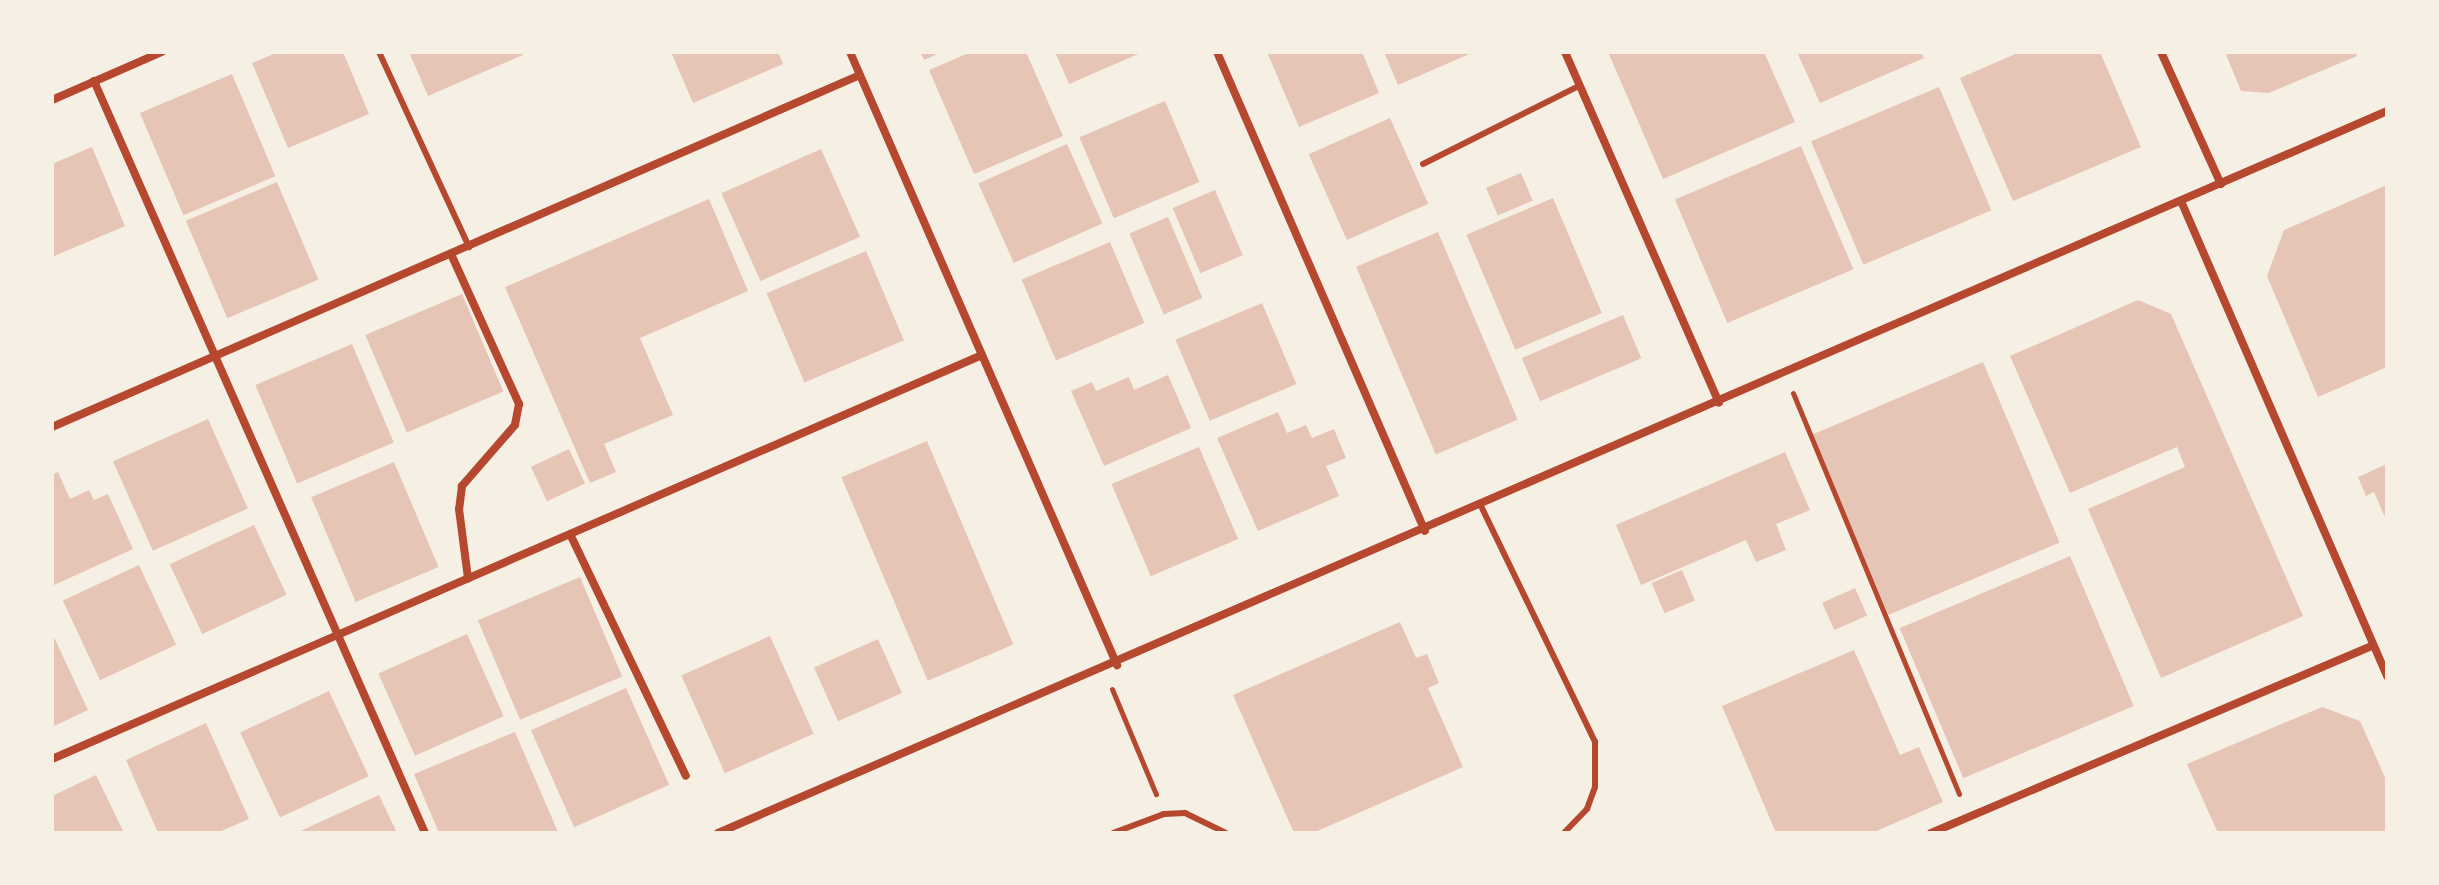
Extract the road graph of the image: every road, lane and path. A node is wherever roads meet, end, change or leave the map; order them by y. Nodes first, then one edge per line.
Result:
1 (162, 52) edge
2 (379, 52) edge
3 (850, 52) edge
4 (1217, 52) edge
5 (1565, 52) edge
6 (2161, 52) edge
7 (144, 56) edge
8 (860, 75) junction
9 (94, 81) junction
10 (1579, 86) junction
11 (52, 100) edge
12 (2387, 111) edge
13 (1423, 164) dead end
14 (2221, 184) junction
15 (2181, 201) junction
16 (469, 247) junction
17 (451, 254) junction
18 (982, 355) junction
19 (216, 356) junction
20 (1784, 374) junction
21 (1719, 403) junction
22 (52, 427) edge
23 (1481, 506) junction
24 (1425, 531) junction
25 (570, 534) junction
26 (468, 578) junction
27 (339, 635) junction
28 (2373, 645) junction
29 (1117, 665) junction
30 (1104, 670) junction
31 (2387, 676) edge
32 (52, 759) edge
33 (686, 776) dead end
34 (1164, 814) junction
35 (1969, 817) junction
36 (1953, 829) edge
37 (425, 833) edge
38 (718, 833) edge
39 (1113, 833) edge
40 (1226, 833) edge
41 (1564, 833) edge
42 (1931, 833) edge

1 - 7 street
2 - 16 lane
3 - 8 street
4 - 24 street
5 - 10 street
6 - 14 street
7 - 9 street
8 - 16 street
8 - 18 street
9 - 11 street
9 - 19 street
10 - 13 lane
10 - 21 street
12 - 14 street
14 - 15 street
15 - 20 street
15 - 28 street
16 - 17 street
17 - 19 street
17 - 26 street
18 - 25 street
18 - 29 street
19 - 22 street
19 - 27 street
20 - 21 street
20 - 35 path
21 - 23 street
23 - 24 street
23 - 41 lane
24 - 29 street
25 - 26 street
25 - 33 street
26 - 27 street
27 - 32 street
27 - 37 street
28 - 31 street
28 - 35 street
29 - 30 street
30 - 34 path
30 - 38 street
34 - 39 lane
34 - 40 lane
35 - 36 street
36 - 42 street

